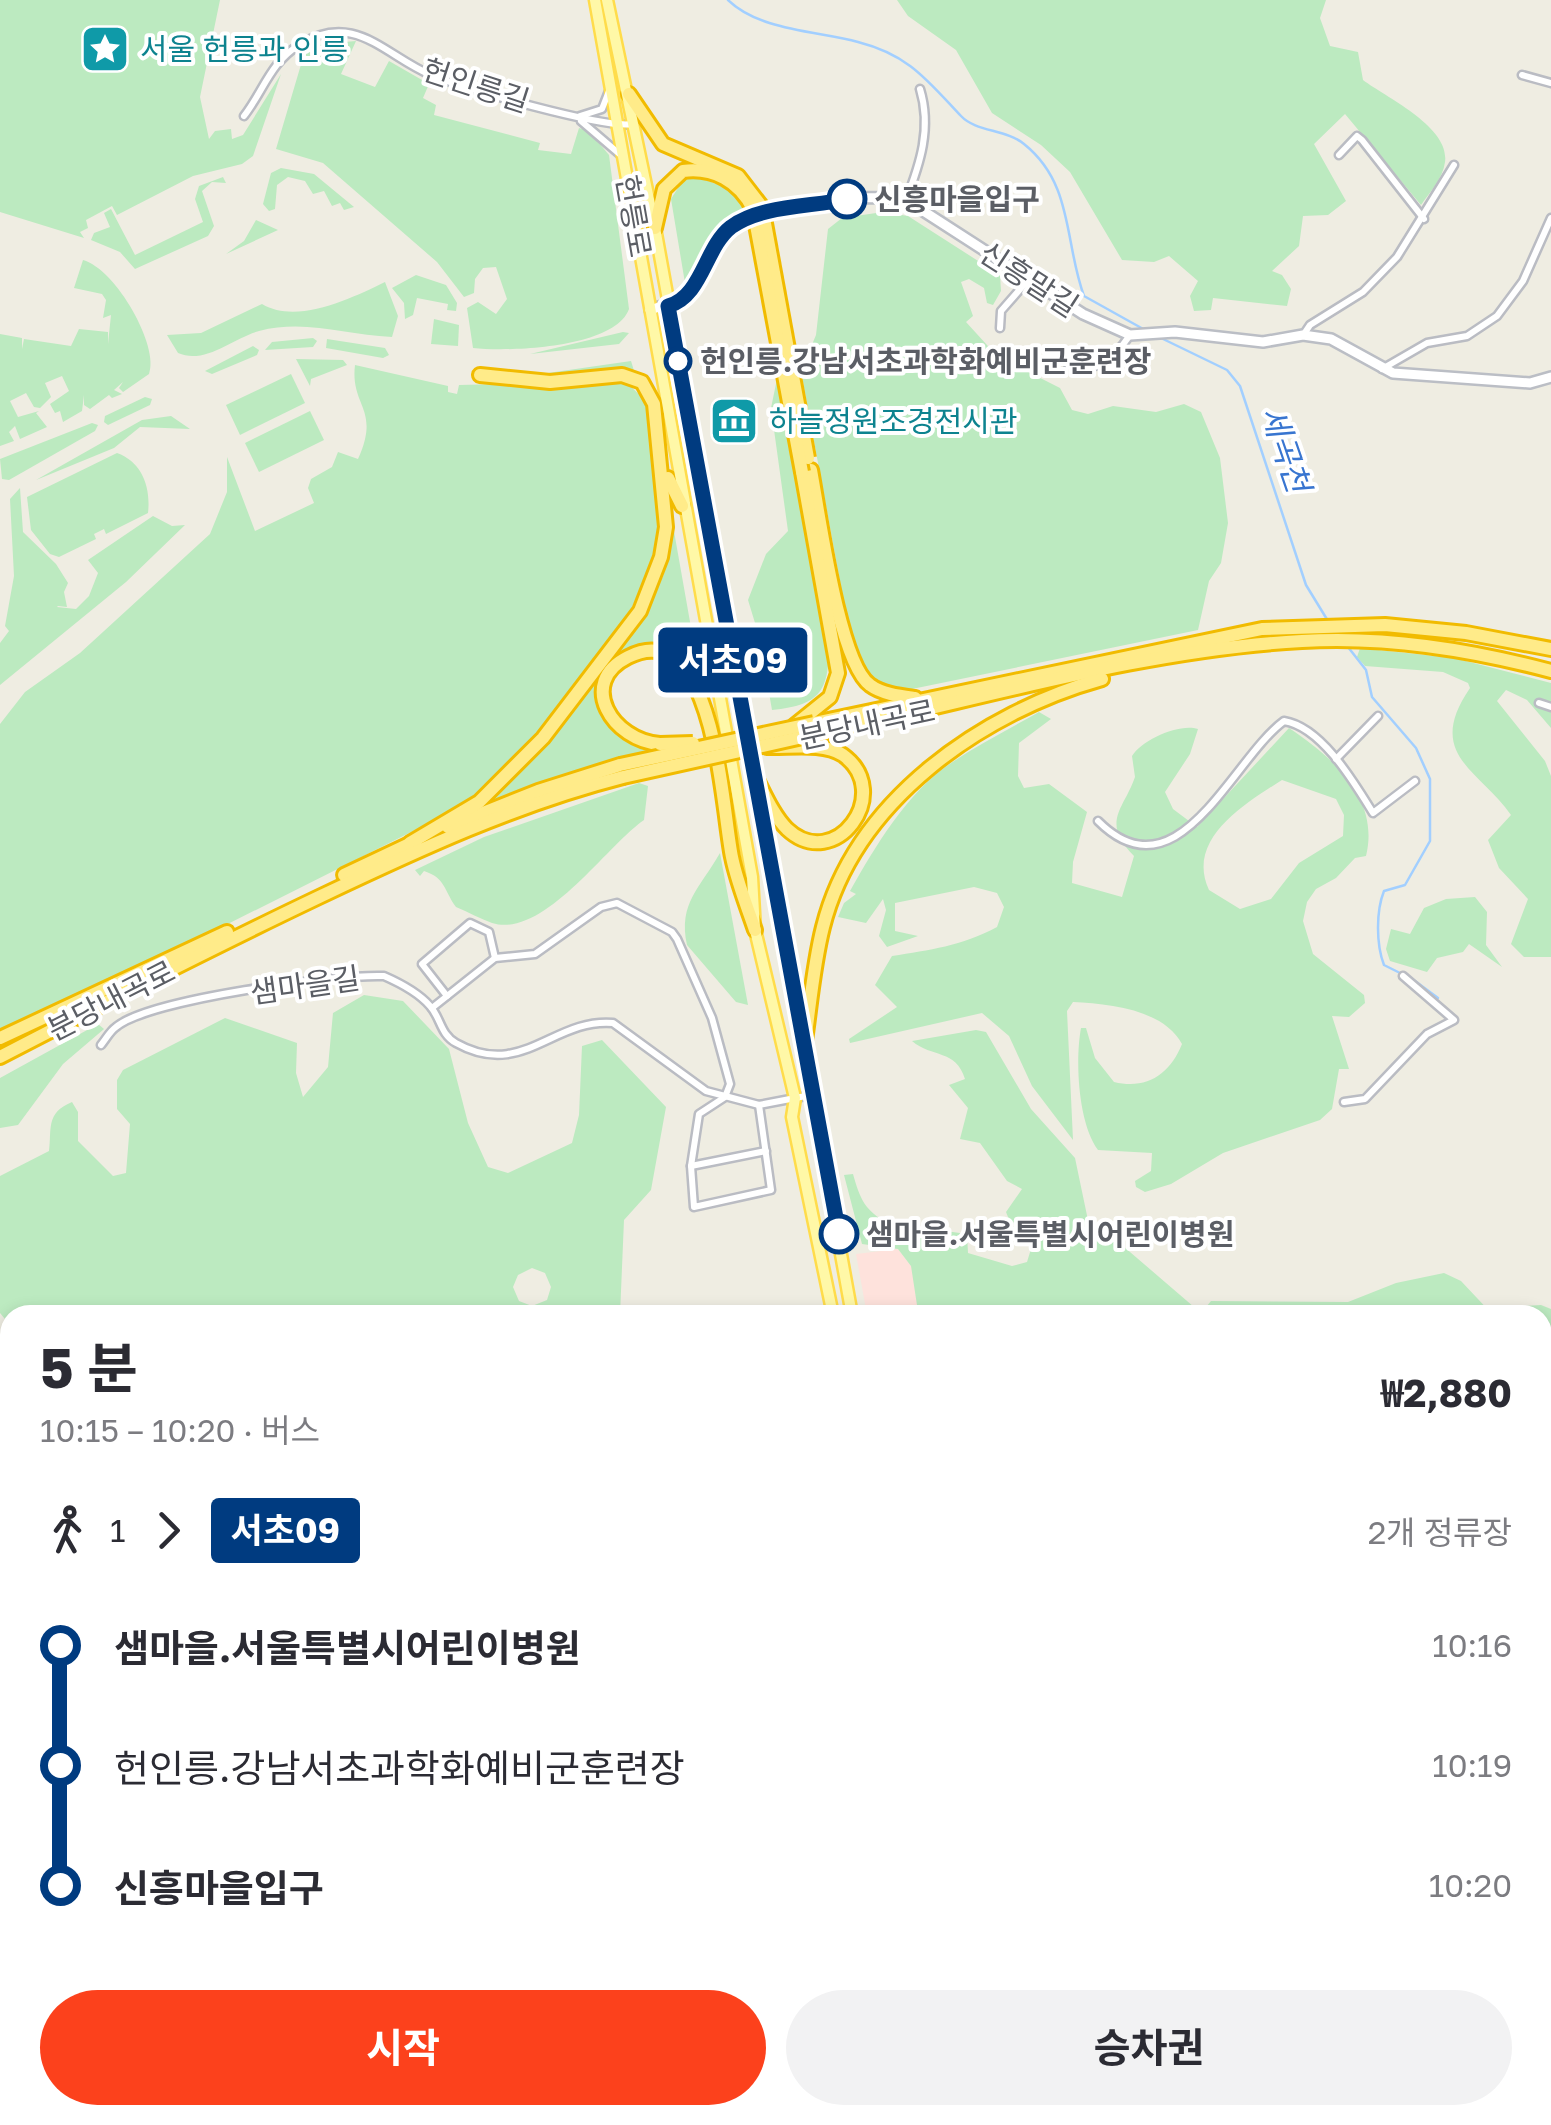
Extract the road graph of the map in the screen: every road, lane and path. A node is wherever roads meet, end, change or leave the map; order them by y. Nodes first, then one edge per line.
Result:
1 (594, 0) edge
2 (606, 0) edge
3 (1522, 75) dead end
4 (1551, 84) edge
5 (610, 85) junction
6 (920, 89) dead end
7 (629, 94) junction
8 (244, 116) dead end
9 (575, 117) junction
10 (633, 123) junction
11 (619, 126) junction
12 (1339, 155) dead end
13 (623, 158) junction
14 (1454, 165) dead end
15 (906, 200) junction
16 (758, 208) junction
17 (1551, 218) edge
18 (1424, 219) junction
19 (655, 228) junction
20 (1029, 279) junction
21 (668, 306) junction
22 (650, 310) junction
23 (1000, 328) dead end
24 (1130, 335) junction
25 (1303, 335) junction
26 (1066, 362) dead end
27 (1381, 369) junction
28 (480, 375) dead end
29 (1551, 377) edge
30 (666, 409) junction
31 (660, 438) junction
32 (806, 471) junction
33 (664, 472) junction
34 (682, 506) junction
35 (1551, 650) edge
36 (1174, 658) junction
37 (1551, 672) edge
38 (922, 699) junction
39 (1539, 703) dead end
40 (1551, 707) edge
41 (1378, 716) dead end
42 (815, 729) junction
43 (716, 739) junction
44 (1336, 759) junction
45 (621, 771) junction
46 (755, 776) junction
47 (1415, 781) dead end
48 (1098, 820) dead end
49 (410, 843) junction
50 (755, 930) junction
51 (495, 958) junction
52 (1403, 976) dead end
53 (447, 996) junction
54 (432, 1008) junction
55 (0, 1038) edge
56 (101, 1045) dead end
57 (804, 1048) junction
58 (0, 1057) edge
59 (811, 1094) junction
60 (724, 1097) junction
61 (795, 1098) junction
62 (1344, 1102) dead end
63 (759, 1105) junction
64 (766, 1151) junction
65 (691, 1166) junction
66 (831, 1305) edge
67 (850, 1305) edge

1 - 5 main road, 헌릉로
2 - 7 main road, 헌릉로
3 - 4 street
5 - 9 street
5 - 11 main road, 헌릉로
6 - 15 street
7 - 10 main road, 헌릉로
7 - 16 highway
8 - 9 street, 헌인릉길
9 - 11 street, 헌인릉길
9 - 13 street
10 - 11 street, 헌인릉길
10 - 19 main road, 헌릉로
11 - 13 main road, 헌릉로
12 - 18 street
13 - 22 main road, 헌릉로
14 - 18 street
15 - 20 street, 신흥말길
15 - 21 street
16 - 19 highway
16 - 32 highway, bridge
17 - 27 street
18 - 25 street
19 - 21 main road, 헌릉로
20 - 23 street
20 - 24 street, 신흥말길
21 - 22 street
21 - 46 main road, 헌릉로
22 - 30 main road, 헌릉로
24 - 25 street, 신흥말길
24 - 26 street
25 - 27 street, 신흥말길
27 - 29 street, 신흥말길
28 - 31 highway
30 - 31 highway
30 - 34 main road, 헌릉로
31 - 33 highway
32 - 38 highway
32 - 42 highway
33 - 34 highway
33 - 49 highway
34 - 50 main road, 헌릉로
35 - 38 highway, 분당내곡로
36 - 37 highway, 분당내곡로
36 - 42 highway, 분당내곡로
36 - 57 highway
38 - 42 highway, 분당내곡로
39 - 40 street
41 - 44 street
42 - 43 highway, 분당내곡로, bridge
42 - 45 highway, 분당내곡로, bridge
42 - 46 highway
43 - 43 highway, bridge
43 - 45 highway, 분당내곡로, bridge
43 - 50 highway
44 - 47 street
44 - 48 street
45 - 49 highway, 분당내곡로
45 - 58 highway, 분당내곡로
46 - 57 main road, 헌릉로
49 - 55 highway, 분당내곡로
50 - 61 main road, 헌릉로
51 - 53 street
51 - 53 street
51 - 60 street
52 - 62 street
53 - 54 street
54 - 56 street, 샘마을길
54 - 60 street, 샘마을길
57 - 59 main road, 헌릉로
59 - 61 street, 샘마을길
59 - 67 main road, 헌릉로
60 - 63 street, 샘마을길
60 - 65 street
61 - 63 street, 샘마을길
61 - 66 main road, 헌릉로
63 - 64 street
64 - 65 street
64 - 65 street

